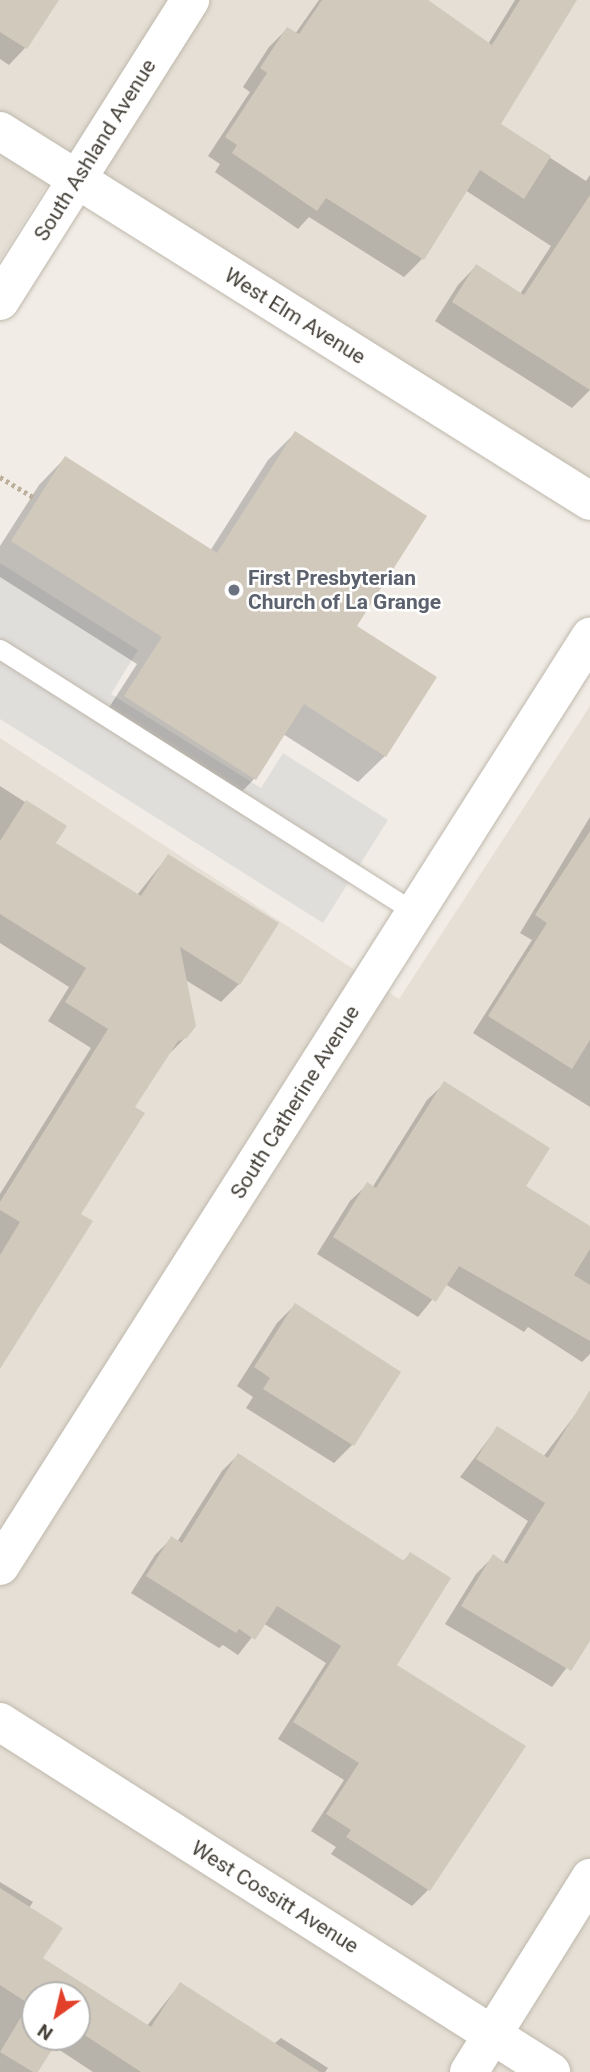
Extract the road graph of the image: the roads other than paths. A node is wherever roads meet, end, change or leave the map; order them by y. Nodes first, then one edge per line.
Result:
1 (190, 0) edge
2 (0, 131) edge
3 (76, 180) junction
4 (0, 301) edge
5 (590, 501) edge
6 (590, 637) edge
7 (0, 649) edge
8 (416, 913) junction
9 (0, 1566) edge
10 (0, 1722) edge
11 (590, 1878) edge
12 (492, 2035) junction
13 (469, 2072) edge
14 (551, 2072) edge

1 - 3 street, South Ashland Avenue
2 - 3 street, West Elm Avenue
3 - 4 street, South Ashland Avenue
3 - 5 street, West Elm Avenue
6 - 8 street, South Catherine Avenue
7 - 8 lane
8 - 9 street, South Catherine Avenue
10 - 12 street, West Cossitt Avenue
11 - 12 street
12 - 13 street
12 - 14 street, West Cossitt Avenue

